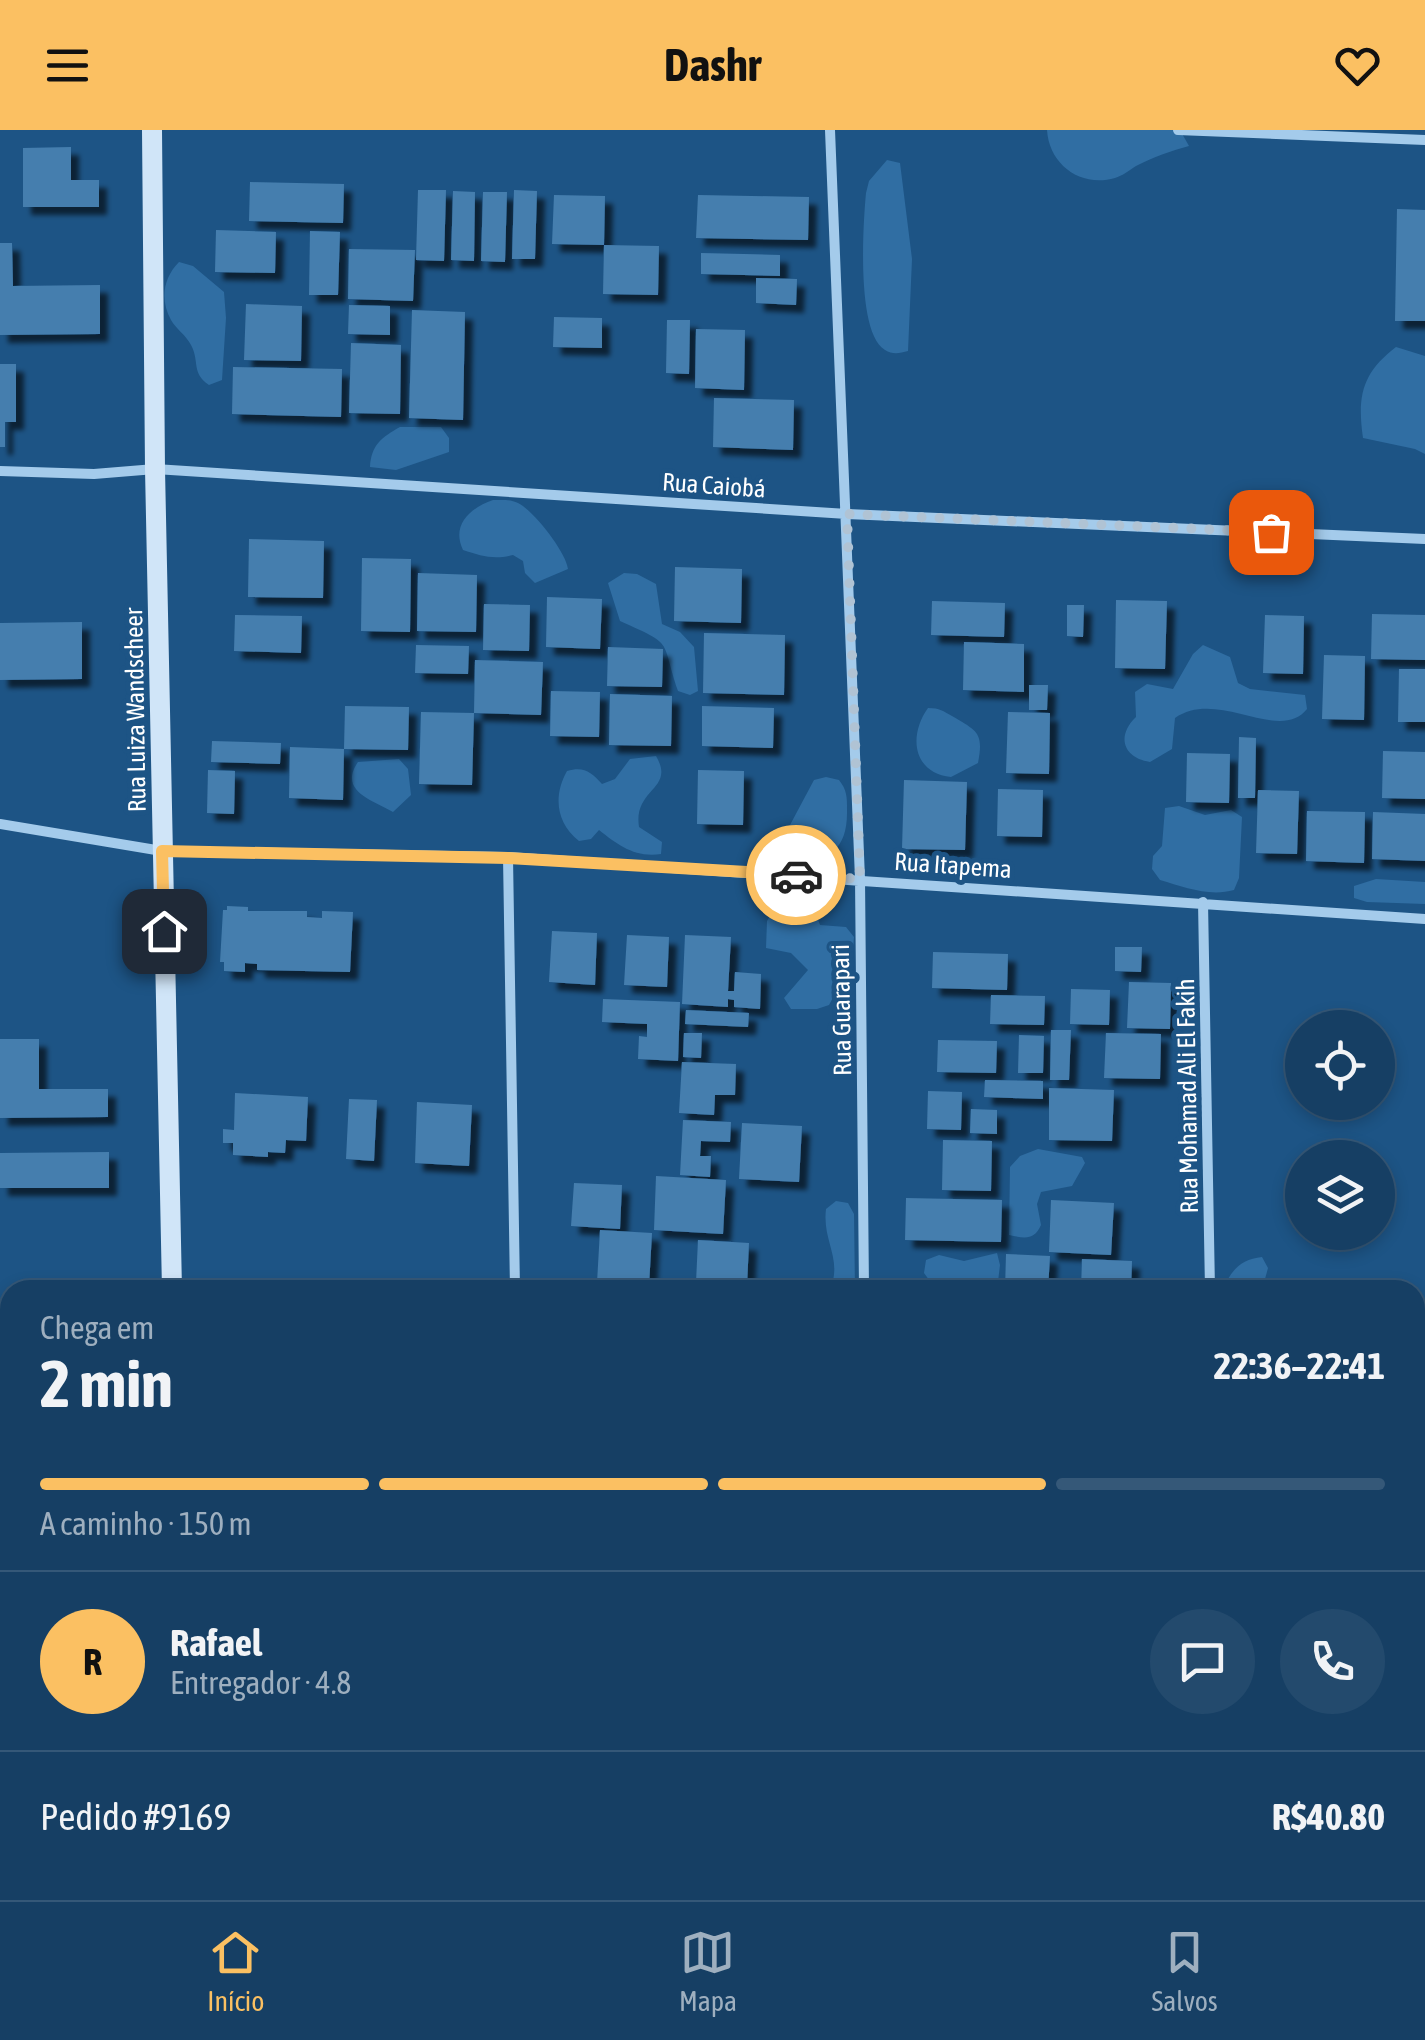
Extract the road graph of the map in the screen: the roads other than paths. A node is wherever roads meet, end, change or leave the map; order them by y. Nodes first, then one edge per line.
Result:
1 (152, 130) edge
2 (830, 130) edge
3 (1178, 130) edge
4 (1425, 140) edge
5 (155, 469) junction
6 (0, 471) edge
7 (847, 514) junction
8 (1425, 539) edge
9 (0, 824) edge
10 (162, 851) junction
11 (508, 858) junction
12 (860, 879) junction
13 (1203, 902) junction
14 (1425, 919) edge
15 (172, 1280) edge
16 (515, 1280) edge
17 (864, 1280) edge
18 (1210, 1280) edge

1 - 5 main road, Rua Luiza Wandscheer
2 - 7 street, Rua Guarapari
3 - 4 street
5 - 6 street, Rua Caiobá
5 - 7 street, Rua Caiobá
5 - 10 main road, Rua Luiza Wandscheer
7 - 8 street, Rua Caiobá
7 - 12 street, Rua Guarapari
9 - 10 street, Rua Itapema
10 - 11 street, Rua Itapema
10 - 15 main road, Rua Luiza Wandscheer
11 - 12 street, Rua Itapema
11 - 16 street
12 - 13 street, Rua Itapema
12 - 17 street, Rua Guarapari
13 - 14 street, Rua Itapema
13 - 18 street, Rua Mohamad Ali El Fakih

